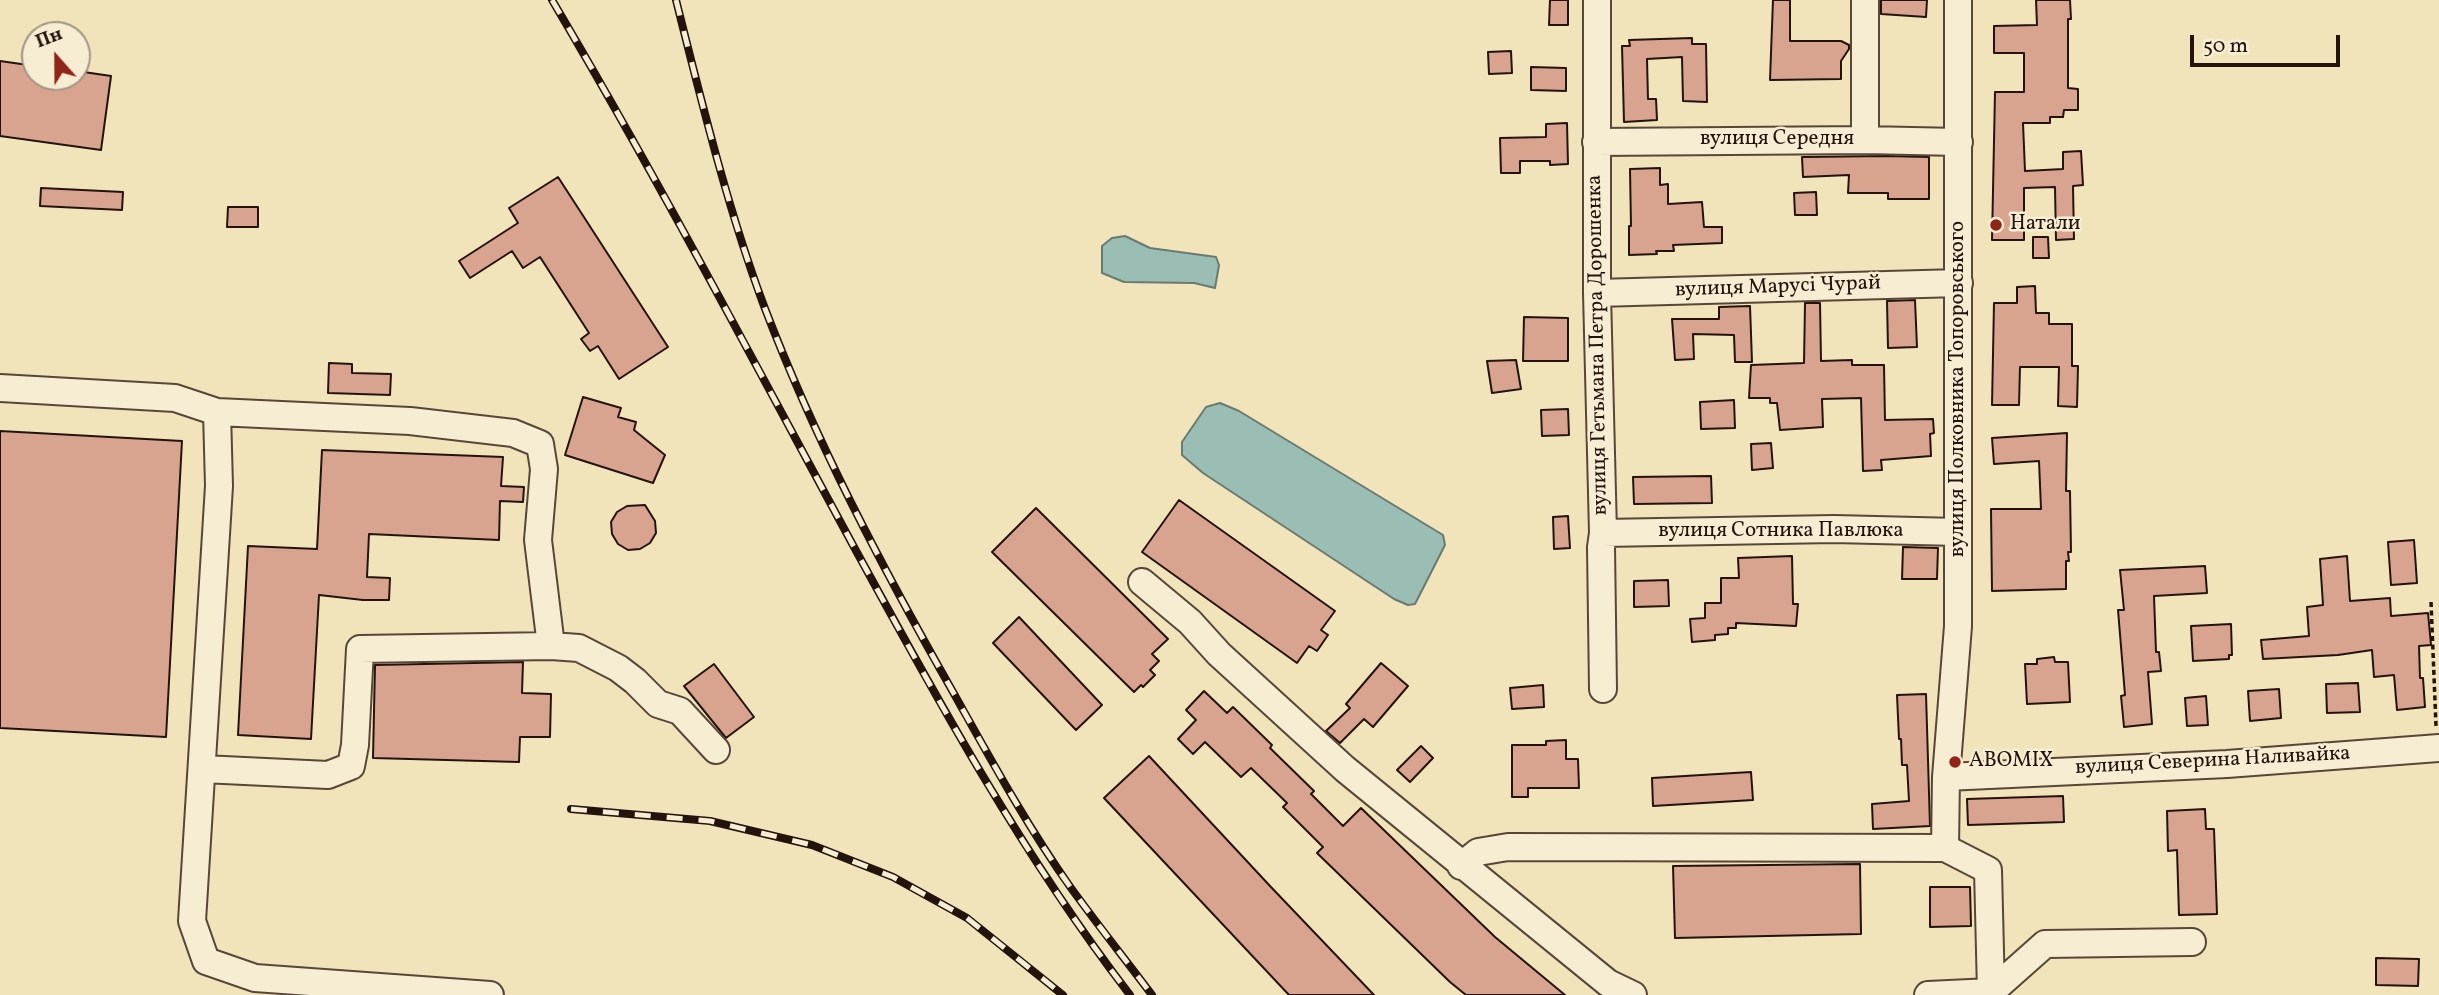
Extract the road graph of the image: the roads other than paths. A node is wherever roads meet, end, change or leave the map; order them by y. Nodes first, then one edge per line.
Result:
1 (1597, 0) edge
2 (1865, 0) edge
3 (1958, 0) edge
4 (1865, 140) junction
5 (1596, 142) junction
6 (1959, 142) junction
7 (1959, 283) junction
8 (1597, 293) junction
9 (0, 388) edge
10 (217, 412) junction
11 (1958, 532) junction
12 (1603, 533) junction
13 (1142, 582) dead end
14 (551, 646) junction
15 (1603, 689) dead end
16 (2438, 748) edge
17 (716, 750) dead end
18 (203, 769) junction
19 (1946, 777) junction
20 (1945, 848) junction
21 (1461, 866) junction
22 (2192, 942) dead end
23 (1991, 992) junction
24 (490, 995) edge
25 (1633, 995) edge
26 (1928, 995) edge

1 - 5 street, вулиця Гетьмана Петра Дорошенка
2 - 4 street
3 - 6 street, вулиця Полковника Топоровського
4 - 5 street, вулиця Середня
4 - 6 street, вулиця Середня
5 - 8 street, вулиця Гетьмана Петра Дорошенка
6 - 7 street, вулиця Полковника Топоровського
7 - 8 street, вулиця Марусі Чурай
7 - 11 street, вулиця Полковника Топоровського
8 - 12 street, вулиця Гетьмана Петра Дорошенка
9 - 10 street
10 - 14 street
10 - 18 street
11 - 12 street, вулиця Сотника Павлюка
11 - 19 street, вулиця Полковника Топоровського
12 - 15 street, вулиця Гетьмана Петра Дорошенка
13 - 21 street
14 - 17 street
14 - 18 street
16 - 19 street, вулиця Северина Наливайка
18 - 24 street
19 - 20 street, вулиця Полковника Топоровського
20 - 21 street
20 - 23 street
21 - 25 street
22 - 23 street
23 - 26 street

